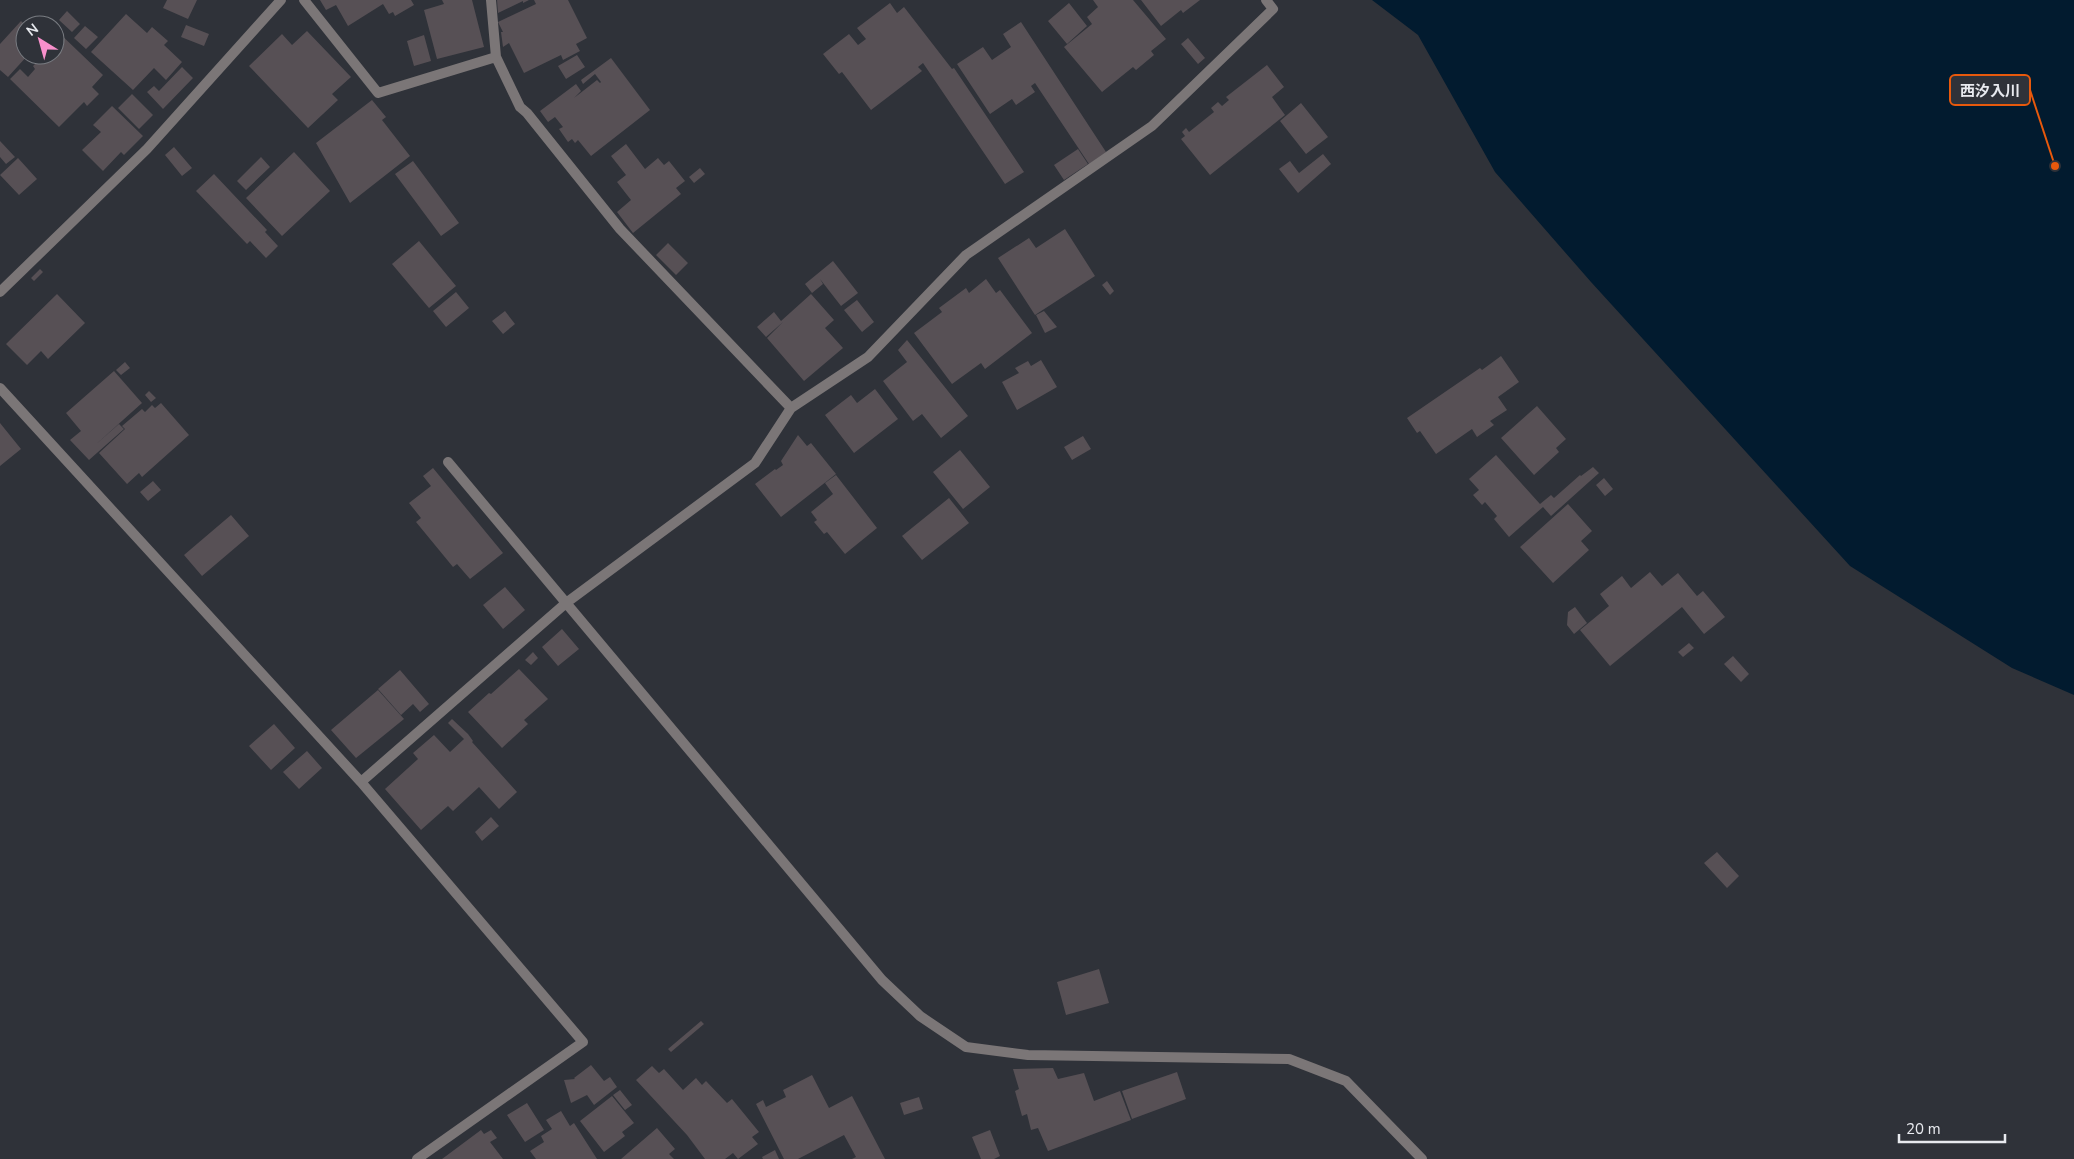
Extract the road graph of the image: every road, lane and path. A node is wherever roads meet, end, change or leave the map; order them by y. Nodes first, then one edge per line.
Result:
1 (281, 0) edge
2 (304, 0) edge
3 (491, 0) edge
4 (1266, 0) edge
5 (496, 57) junction
6 (0, 292) edge
7 (0, 388) edge
8 (791, 408) junction
9 (448, 462) dead end
10 (566, 603) junction
11 (361, 782) junction
12 (418, 1159) edge
13 (1422, 1159) edge

1 - 6 street
2 - 5 street
3 - 5 street
4 - 8 street
5 - 8 street
7 - 11 street
8 - 10 street
9 - 10 street
10 - 11 street
10 - 13 street
11 - 12 street

